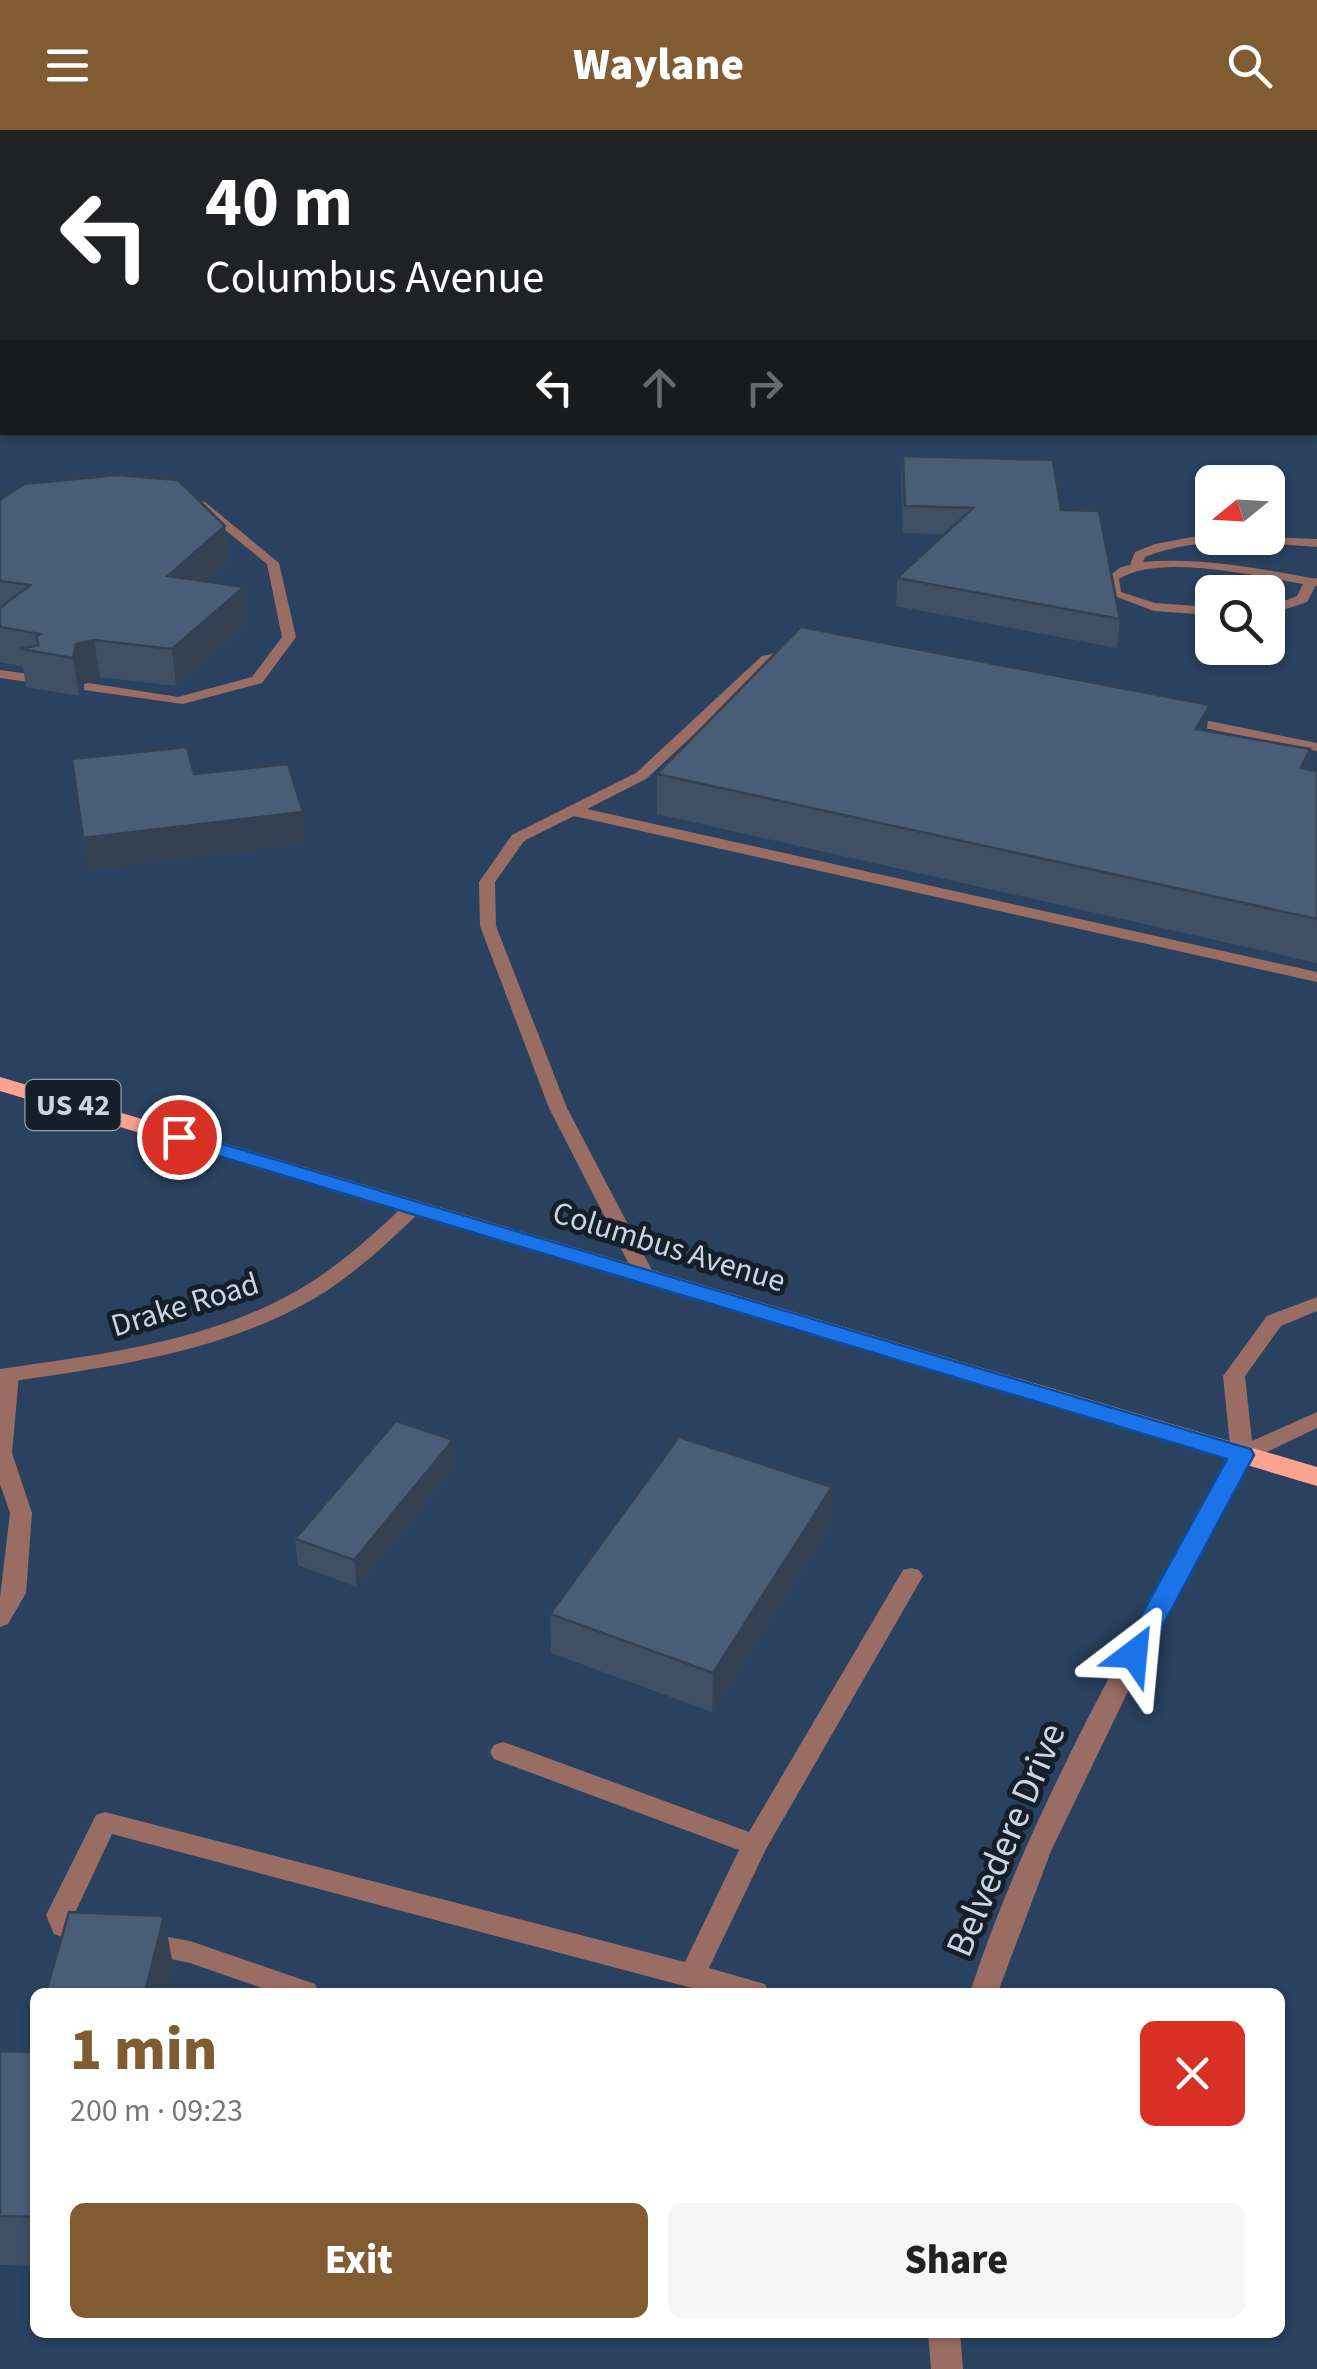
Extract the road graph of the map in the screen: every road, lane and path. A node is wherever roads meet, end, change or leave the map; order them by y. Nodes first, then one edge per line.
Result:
1 (181, 503) edge
2 (1317, 543) edge
3 (1136, 566) junction
4 (1314, 582) edge
5 (1285, 605) edge
6 (1195, 610) edge
7 (813, 653) edge
8 (0, 674) edge
9 (36, 679) edge
10 (89, 687) dead end
11 (1166, 717) edge
12 (1317, 747) edge
13 (574, 811) junction
14 (1317, 976) edge
15 (0, 1084) edge
16 (414, 1207) junction
17 (646, 1276) junction
18 (1317, 1303) edge
19 (4, 1376) edge
20 (1317, 1419) edge
21 (1, 1454) edge
22 (1242, 1455) junction
23 (1317, 1477) edge
24 (911, 1576) dead end
25 (0, 1618) edge
26 (503, 1752) dead end
27 (756, 1845) junction
28 (709, 1984) edge
29 (294, 1988) edge
30 (986, 1988) edge
31 (944, 2338) edge
32 (947, 2369) edge

1 - 10 street
2 - 3 street
3 - 4 street
3 - 6 street
4 - 5 street
7 - 13 street
8 - 9 street
11 - 12 street
13 - 14 street
13 - 17 street
15 - 16 main road, Columbus Avenue / US 42
16 - 17 main road, Columbus Avenue / US 42
16 - 19 street, Drake Road
17 - 22 main road, Columbus Avenue / US 42
18 - 22 street
19 - 21 street
20 - 22 street
21 - 25 street
22 - 23 main road, Columbus Avenue / US 42
22 - 30 street, Belvedere Drive
24 - 27 street
26 - 27 street
27 - 28 street
28 - 29 street
31 - 32 street

